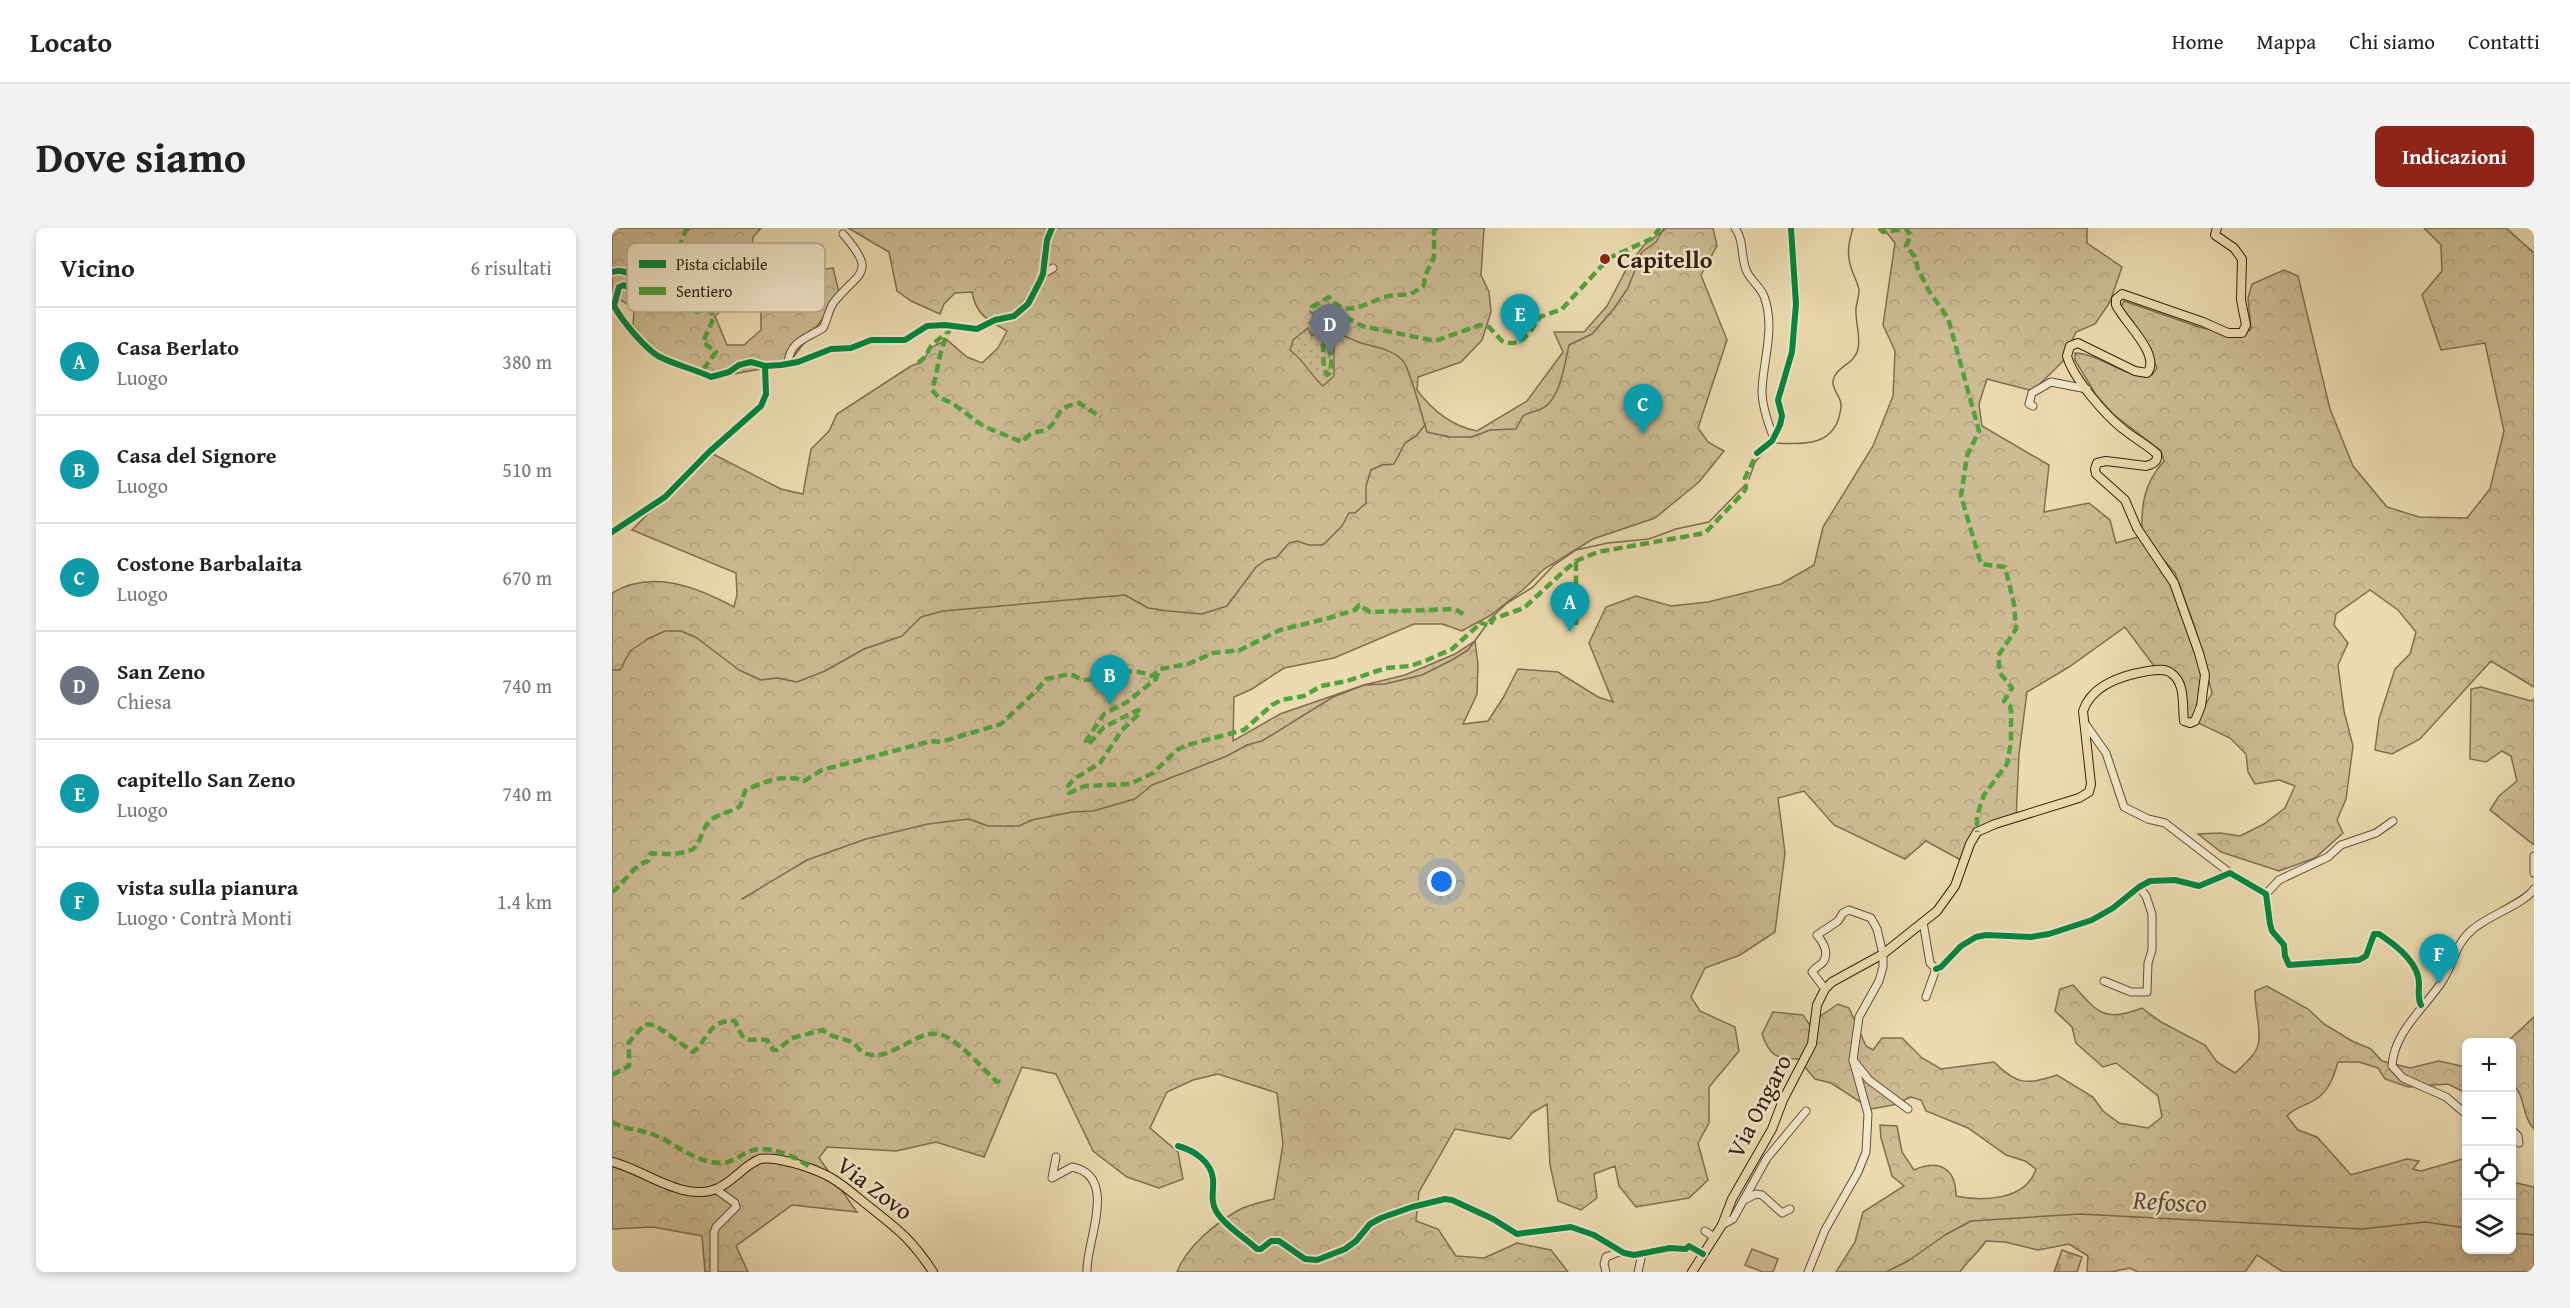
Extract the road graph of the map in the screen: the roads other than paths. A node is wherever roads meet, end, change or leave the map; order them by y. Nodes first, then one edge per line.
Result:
1 (1052, 228) edge
2 (1735, 228) edge
3 (1791, 228) edge
4 (2217, 228) edge
5 (843, 234) dead end
6 (1053, 268) dead end
7 (612, 272) edge
8 (627, 273) edge
9 (1043, 274) junction
10 (627, 287) edge
11 (788, 364) junction
12 (2087, 389) junction
13 (2033, 405) dead end
14 (1773, 436) junction
15 (1757, 453) dead end
16 (2084, 722) junction
17 (2393, 820) dead end
18 (2534, 856) edge
19 (2230, 873) junction
20 (2534, 873) edge
21 (2139, 887) junction
22 (2534, 889) edge
23 (2266, 894) junction
24 (1923, 922) junction
25 (1883, 954) junction
26 (1936, 969) junction
27 (2104, 981) dead end
28 (1825, 989) junction
29 (1926, 997) dead end
30 (2421, 1005) junction
31 (1853, 1060) junction
32 (1908, 1109) dead end
33 (1806, 1111) dead end
34 (2462, 1111) edge
35 (2516, 1134) edge
36 (2519, 1143) dead end
37 (1178, 1146) dead end
38 (1056, 1157) dead end
39 (612, 1162) edge
40 (717, 1190) junction
41 (1744, 1201) junction
42 (1790, 1209) dead end
43 (1722, 1225) junction
44 (1705, 1231) dead end
45 (1714, 1236) junction
46 (1619, 1252) junction
47 (1642, 1254) junction
48 (1703, 1254) junction
49 (714, 1272) edge
50 (933, 1272) edge
51 (1087, 1272) edge
52 (1606, 1272) edge
53 (1638, 1272) edge
54 (1692, 1272) edge
55 (1808, 1272) edge

1 - 9 street
2 - 14 street
3 - 14 street
4 - 12 main road
5 - 11 street
6 - 9 street
7 - 8 street
9 - 11 street
10 - 11 street
12 - 13 street
12 - 16 main road
14 - 15 street
16 - 19 street
16 - 24 main road
17 - 23 street
18 - 20 street
19 - 21 street
19 - 23 street
21 - 26 street
21 - 27 street
22 - 30 street
23 - 30 street
24 - 25 main road
24 - 26 street
25 - 28 main road
25 - 28 street
25 - 31 street
26 - 29 street
28 - 43 main road, Via Ongaro
30 - 34 street
31 - 32 street
31 - 55 street
33 - 41 street
35 - 36 street
37 - 46 street
38 - 51 street
39 - 40 main road
40 - 49 street
40 - 50 main road, Via Zovo
41 - 42 street
41 - 43 street
43 - 45 main road, Via Ongaro
44 - 45 street
45 - 48 main road, Via Ongaro
46 - 47 street
46 - 52 street
47 - 48 street
47 - 53 street
48 - 54 main road, Via Ongaro

